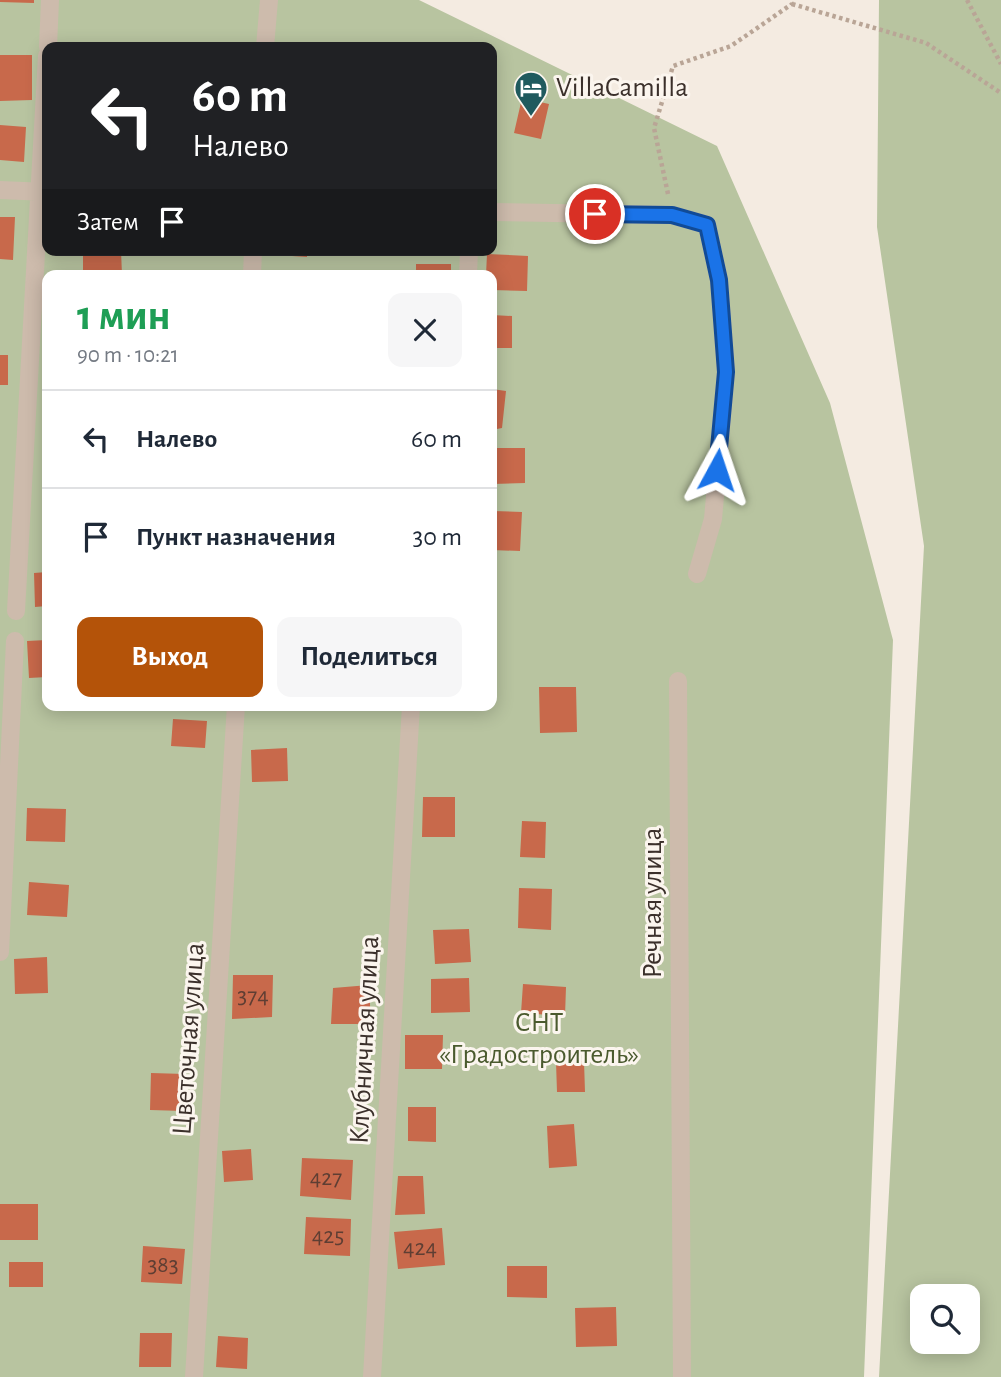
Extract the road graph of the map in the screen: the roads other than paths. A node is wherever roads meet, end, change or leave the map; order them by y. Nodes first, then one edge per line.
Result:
1 (50, 0) edge
2 (268, 0) edge
3 (48, 42) edge
4 (265, 42) edge
5 (0, 190) edge
6 (42, 192) edge
7 (497, 212) edge
8 (42, 222) edge
9 (697, 574) dead end
10 (16, 611) dead end
11 (15, 641) dead end
12 (678, 681) dead end
13 (236, 711) edge
14 (411, 711) edge
15 (0, 952) edge
16 (194, 1377) edge
17 (372, 1377) edge
18 (682, 1377) edge

1 - 3 street
2 - 4 street
5 - 6 street
7 - 9 street
8 - 10 street
11 - 15 street
12 - 18 street, Речная улица
13 - 16 street, Цветочная улица
14 - 17 street, Клубничная улица

